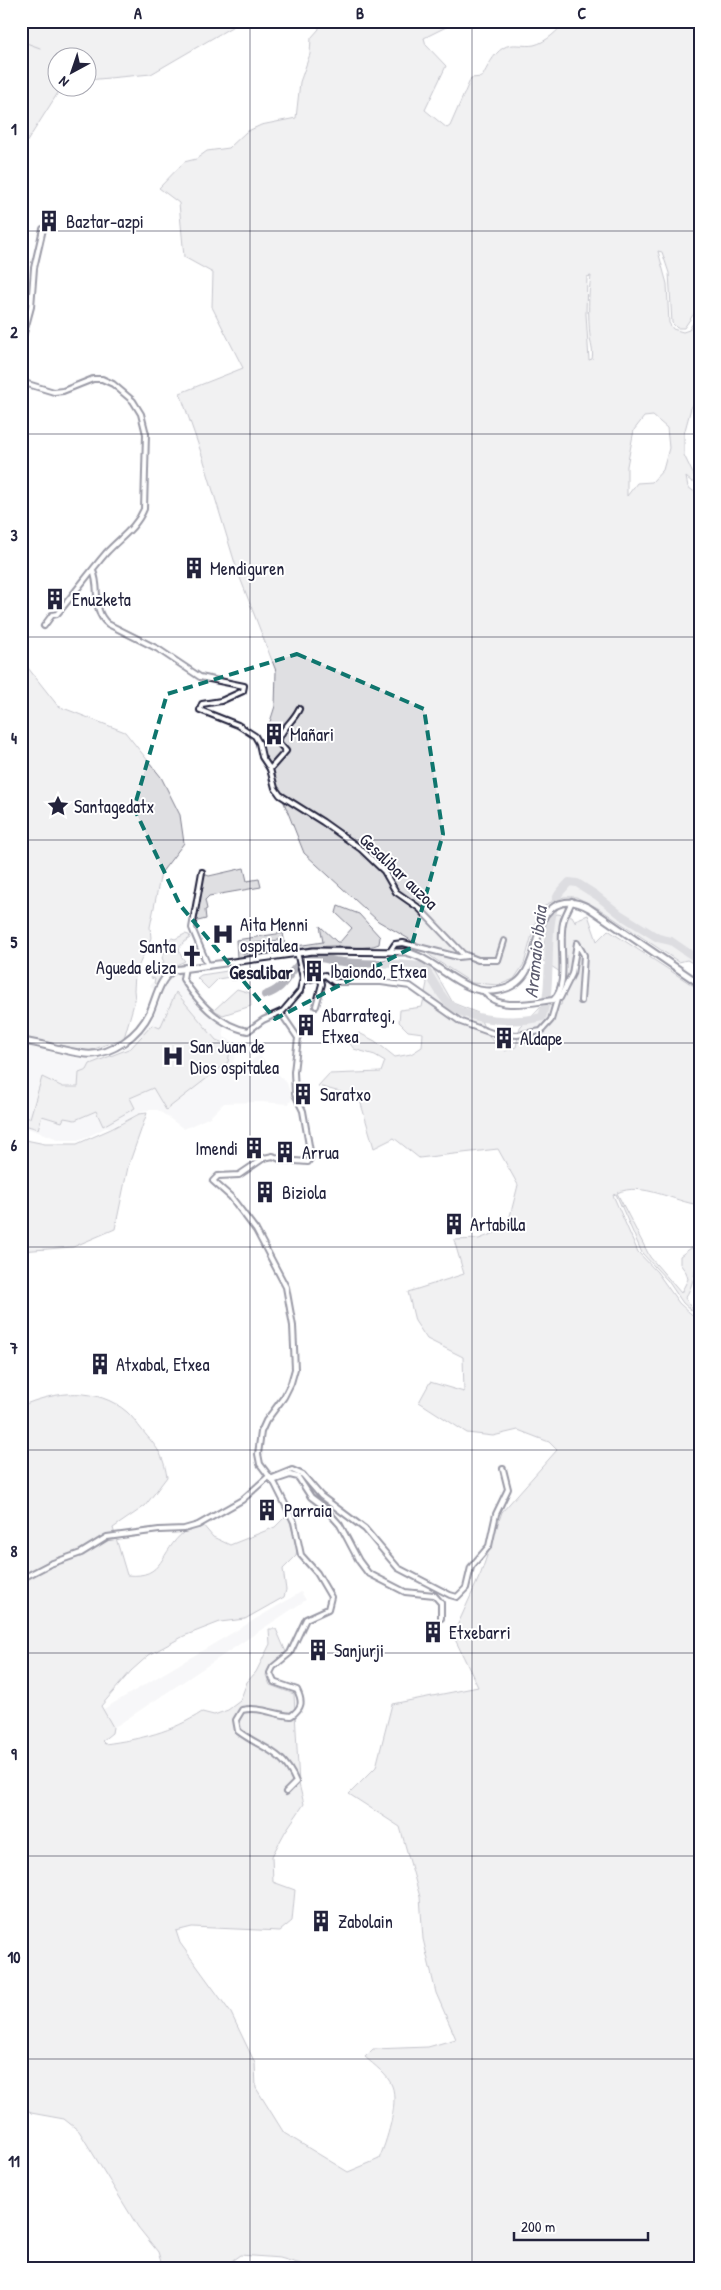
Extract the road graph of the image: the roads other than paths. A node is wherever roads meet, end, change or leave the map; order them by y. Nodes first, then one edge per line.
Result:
1 (43, 229) dead end
2 (21, 344) edge
3 (21, 382) edge
4 (93, 571) junction
5 (44, 626) dead end
6 (299, 709) dead end
7 (270, 769) junction
8 (202, 872) dead end
9 (572, 902) junction
10 (504, 941) dead end
11 (391, 950) junction
12 (297, 952) junction
13 (466, 956) junction
14 (208, 966) junction
15 (185, 967) junction
16 (322, 975) junction
17 (304, 981) junction
18 (700, 984) edge
19 (484, 991) junction
20 (558, 996) junction
21 (581, 1001) dead end
22 (316, 1006) dead end
23 (281, 1012) junction
24 (22, 1041) edge
25 (21, 1050) edge
26 (504, 1469) dead end
27 (270, 1479) junction
28 (21, 1579) edge
29 (441, 1618) dead end
30 (286, 1792) dead end

1 - 2 street
3 - 4 street
4 - 5 street
4 - 7 street, Gesalibar auzoa
6 - 7 street
7 - 13 street, Gesalibar auzoa
8 - 14 street
9 - 18 main road
9 - 19 main road
9 - 20 street
10 - 13 street
11 - 12 main road
11 - 13 street
11 - 19 main road
12 - 14 main road
12 - 17 street
14 - 15 main road
15 - 23 street
15 - 24 main road
16 - 17 street
16 - 20 street
16 - 22 street
17 - 23 street
19 - 20 street
20 - 21 street
23 - 27 street
24 - 25 street
26 - 27 street
27 - 28 street
27 - 29 street
27 - 30 street

